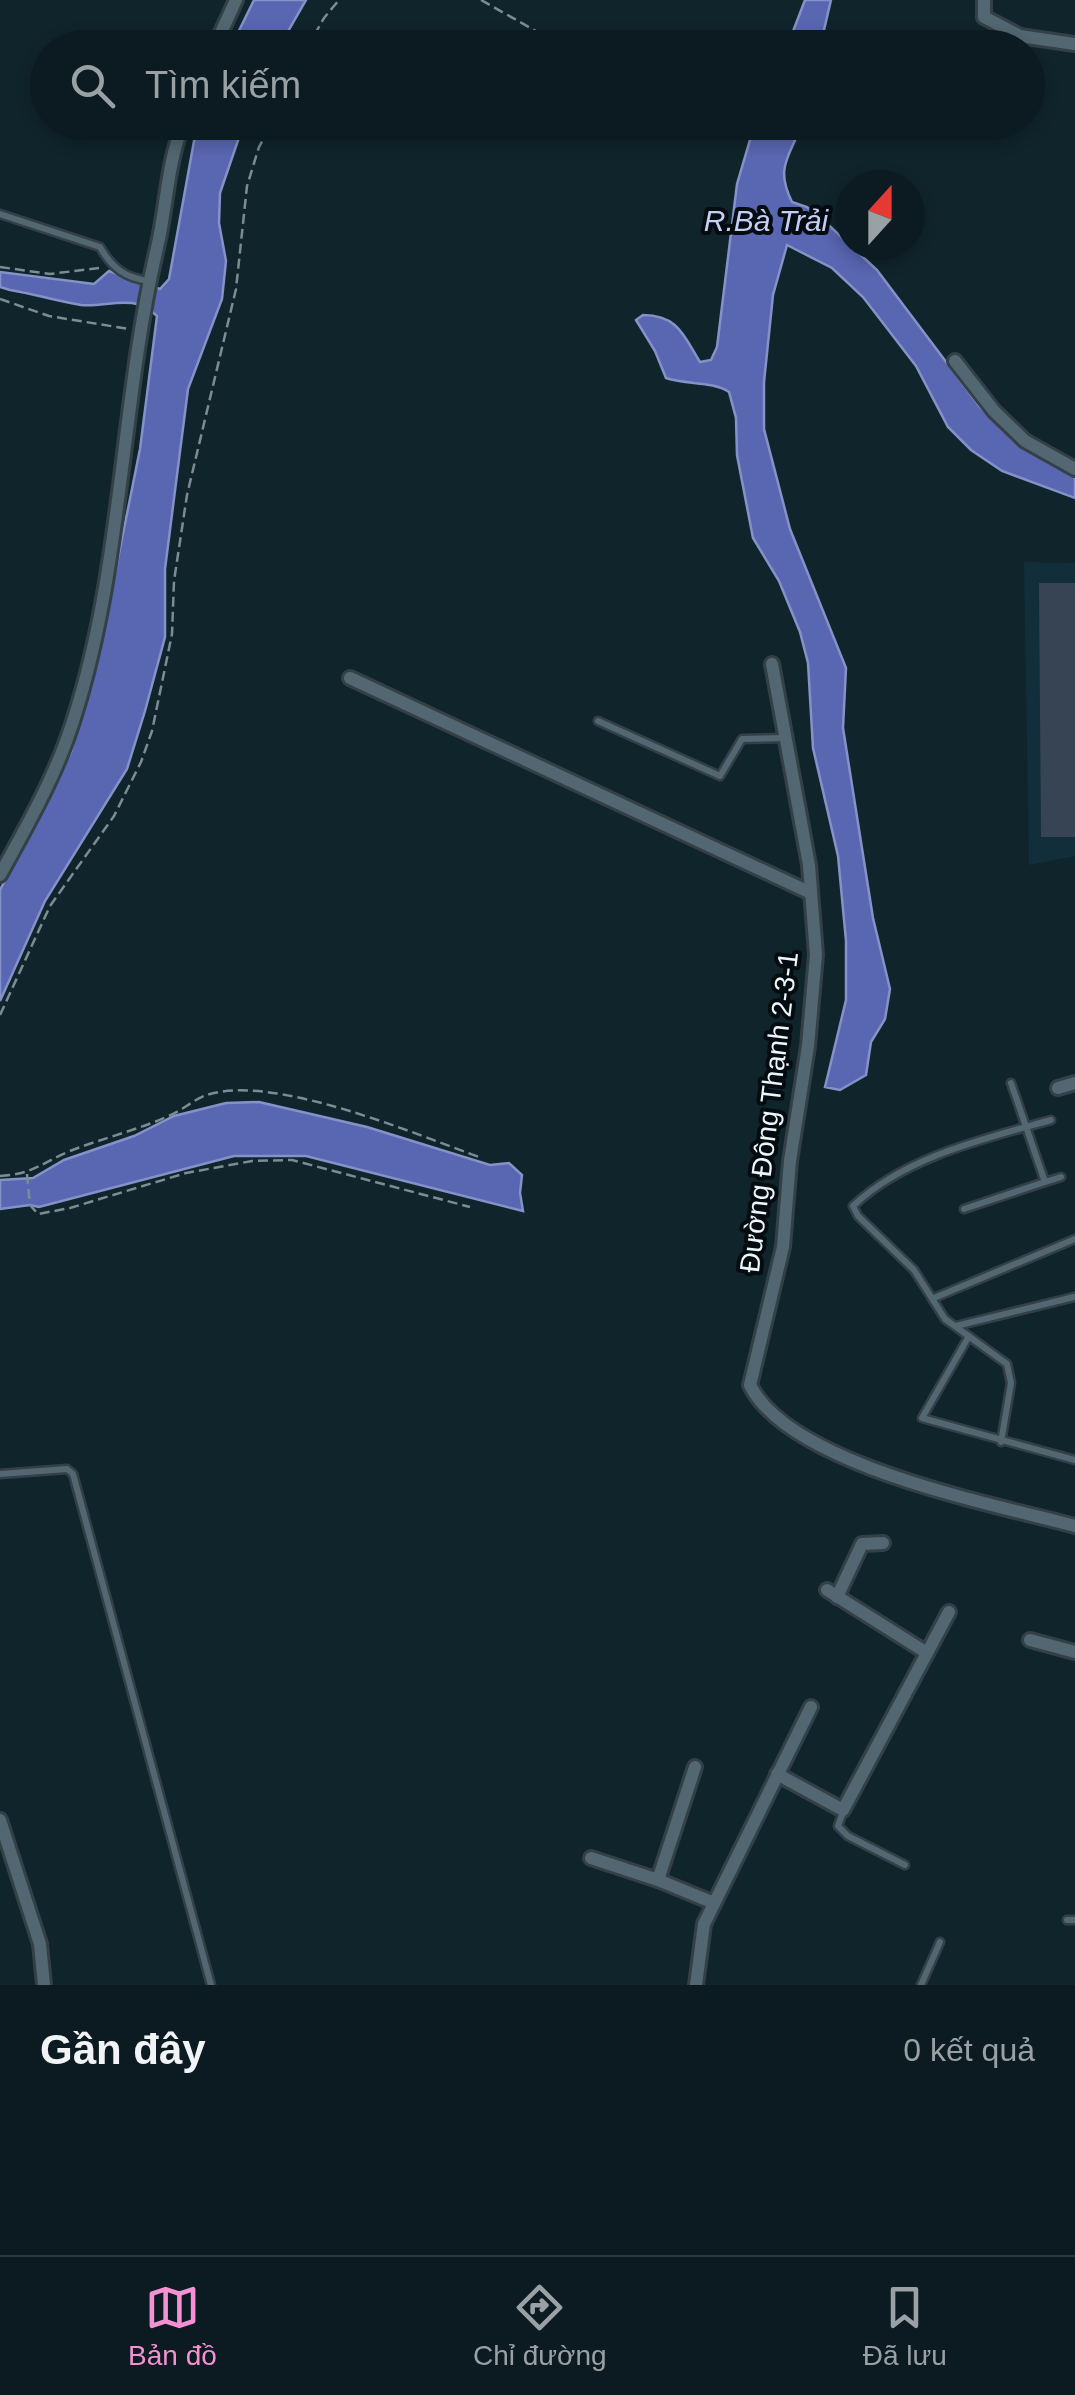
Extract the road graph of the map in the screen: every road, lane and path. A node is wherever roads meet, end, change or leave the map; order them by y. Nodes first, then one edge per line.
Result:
1 (236, 0) edge
2 (339, 0) edge
3 (481, 0) edge
4 (984, 0) edge
5 (222, 30) edge
6 (317, 30) edge
7 (535, 30) edge
8 (1009, 30) edge
9 (1045, 40) edge
10 (1075, 44) edge
11 (178, 140) edge
12 (264, 140) edge
13 (0, 214) edge
14 (110, 265) junction
15 (0, 267) edge
16 (149, 281) junction
17 (0, 299) edge
18 (140, 330) junction
19 (956, 362) dead end
20 (1075, 469) edge
21 (772, 664) dead end
22 (350, 678) dead end
23 (598, 720) dead end
24 (786, 738) junction
25 (0, 875) edge
26 (811, 893) junction
27 (0, 1015) edge
28 (1011, 1083) dead end
29 (1075, 1083) edge
30 (1058, 1088) dead end
31 (1051, 1120) dead end
32 (1026, 1127) junction
33 (482, 1158) dead end
34 (27, 1174) junction
35 (0, 1176) edge
36 (1061, 1176) dead end
37 (1045, 1182) junction
38 (470, 1207) dead end
39 (964, 1209) dead end
40 (1075, 1239) edge
41 (1074, 1297) edge
42 (934, 1298) junction
43 (954, 1326) junction
44 (968, 1336) junction
45 (1001, 1442) junction
46 (1075, 1460) edge
47 (0, 1474) edge
48 (1075, 1526) edge
49 (883, 1543) dead end
50 (949, 1612) dead end
51 (1030, 1640) dead end
52 (1075, 1652) edge
53 (927, 1653) junction
54 (811, 1707) dead end
55 (695, 1767) dead end
56 (777, 1774) junction
57 (843, 1810) junction
58 (0, 1820) edge
59 (591, 1858) dead end
60 (905, 1865) dead end
61 (658, 1880) junction
62 (714, 1902) junction
63 (940, 1942) dead end
64 (44, 1985) edge
65 (211, 1985) edge
66 (696, 1985) edge
67 (921, 1985) edge

1 - 5 street
2 - 6 path
3 - 7 path
4 - 8 street
9 - 10 street
11 - 16 street
12 - 27 path
13 - 14 lane
14 - 15 path
14 - 16 lane
16 - 18 street
17 - 18 path
18 - 25 street
19 - 20 street
21 - 24 street, Đường Đông Thạnh 2-3-1
22 - 26 street
23 - 24 lane
24 - 26 street, Đường Đông Thạnh 2-3-1
26 - 48 street, Đường Đông Thạnh 2-3-1
28 - 32 lane
29 - 30 street
31 - 32 lane
32 - 37 lane
32 - 42 lane
33 - 34 path
34 - 35 path
34 - 38 path
36 - 37 lane
37 - 39 lane
40 - 42 lane
41 - 43 lane
42 - 43 lane
43 - 44 lane
44 - 45 lane
44 - 45 lane
45 - 46 lane
47 - 65 lane
49 - 53 street
50 - 53 street
51 - 52 street
53 - 57 street
54 - 56 street
55 - 61 street
56 - 57 street
56 - 62 street
57 - 60 lane
58 - 64 street
59 - 61 street
61 - 62 street
62 - 66 street
63 - 67 lane

